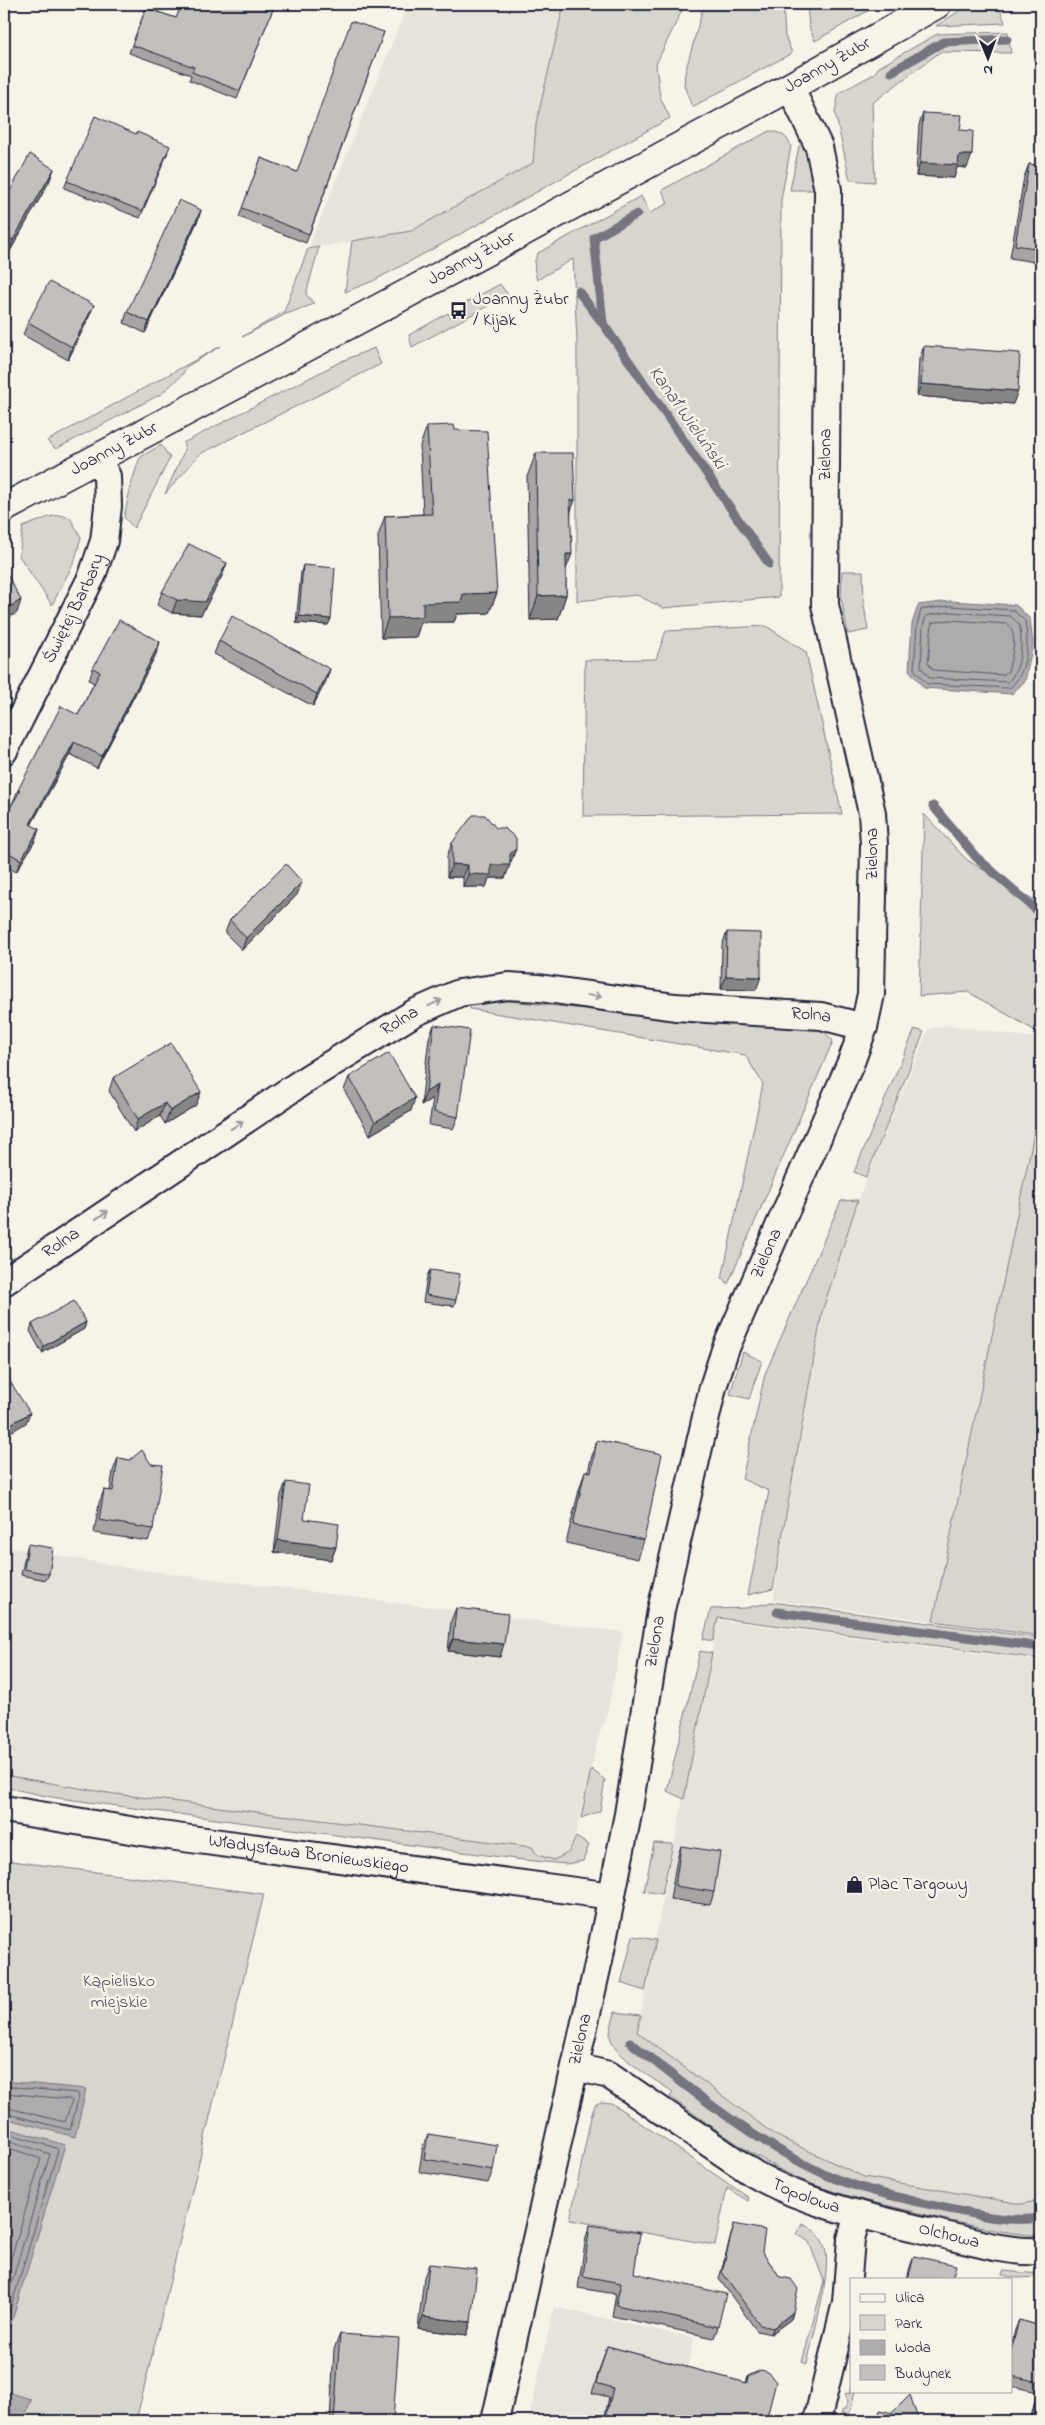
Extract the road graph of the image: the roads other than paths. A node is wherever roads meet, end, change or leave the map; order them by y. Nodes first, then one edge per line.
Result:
1 (937, 4) edge
2 (790, 87) junction
3 (97, 459) junction
4 (4, 508) edge
5 (4, 751) edge
6 (864, 1027) junction
7 (4, 1282) edge
8 (4, 1808) edge
9 (612, 1896) junction
10 (576, 2067) junction
11 (858, 2214) junction
12 (1041, 2251) edge
13 (495, 2421) edge
14 (817, 2421) edge

1 - 2 street, Joanny Żubr
2 - 3 street, Joanny Żubr
2 - 6 street, Zielona
3 - 4 street, Joanny Żubr
3 - 5 street, Świętej Barbary
7 -> 6 street, Rolna
6 - 9 street, Zielona
8 - 9 street, Władysława Broniewskiego
9 - 10 street, Zielona
10 - 11 street, Topolowa
10 - 13 street, Zielona
11 - 12 street, Olchowa
11 - 14 street, Topolowa

